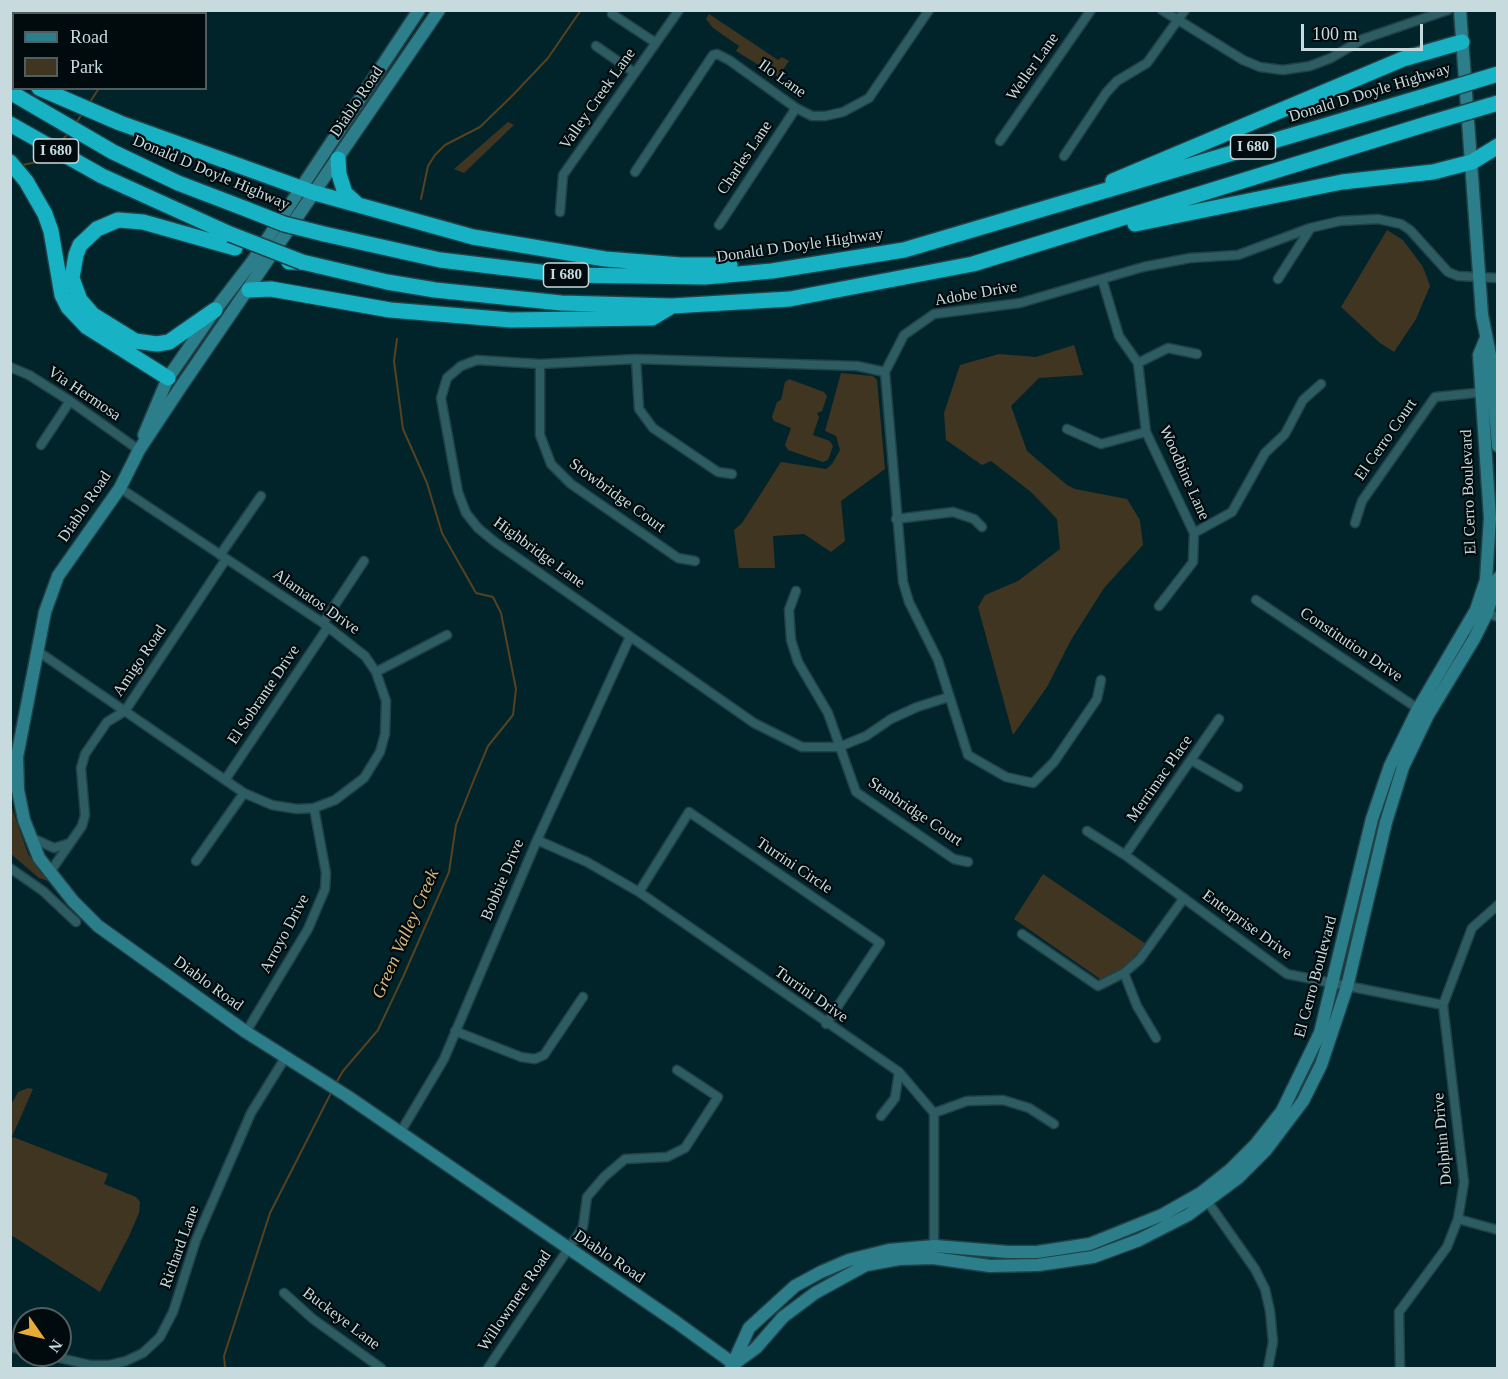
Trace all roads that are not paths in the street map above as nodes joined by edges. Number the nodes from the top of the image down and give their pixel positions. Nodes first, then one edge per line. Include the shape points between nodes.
1 (419, 10) edge
2 (439, 10) edge
3 (679, 10) edge
4 (929, 10) edge
5 (1091, 10) edge
6 (1162, 10) edge
7 (1185, 10) edge
8 (1448, 10) edge
9 (1460, 10) edge
10 (612, 14) dead end
11 (1178, 21) junction
12 (1462, 42) junction
13 (656, 43) junction
14 (596, 46) dead end
15 (634, 74) junction
16 (1497, 74) edge
17 (10, 92) edge
18 (45, 92) edge
19 (1497, 103) edge
20 (796, 108) junction
21 (10, 124) edge
22 (1000, 141) dead end
23 (1497, 146) edge
24 (1064, 156) dead end
25 (338, 159) junction
26 (10, 162) edge
27 (1472, 162) junction
28 (635, 172) dead end
29 (300, 187) junction
30 (315, 193) junction
31 (1084, 198) junction
32 (357, 204) junction
33 (560, 212) dead end
34 (719, 225) dead end
35 (1099, 227) junction
36 (1310, 228) junction
37 (233, 241) junction
38 (811, 264) junction
39 (1479, 278) junction
40 (1497, 278) edge
41 (1102, 279) junction
42 (1278, 279) dead end
43 (249, 290) junction
44 (672, 306) junction
45 (215, 310) junction
46 (1491, 338) edge
47 (1197, 354) dead end
48 (636, 359) junction
49 (1138, 363) junction
50 (540, 364) junction
51 (10, 367) edge
52 (885, 372) junction
53 (175, 382) junction
54 (1321, 384) dead end
55 (1494, 390) junction
56 (1480, 392) junction
57 (70, 401) junction
58 (1066, 429) dead end
59 (1146, 432) junction
60 (41, 445) dead end
61 (1497, 446) edge
62 (139, 450) junction
63 (732, 474) dead end
64 (120, 488) junction
65 (261, 496) dead end
66 (896, 519) junction
67 (1355, 523) dead end
68 (982, 527) dead end
69 (1194, 533) junction
70 (223, 557) junction
71 (364, 561) dead end
72 (695, 561) dead end
73 (1497, 578) edge
74 (796, 591) dead end
75 (1256, 600) dead end
76 (1159, 606) dead end
77 (1487, 613) edge
78 (326, 625) junction
79 (447, 635) dead end
80 (630, 637) junction
81 (36, 650) junction
82 (376, 672) junction
83 (1101, 680) dead end
84 (949, 697) junction
85 (125, 711) junction
86 (1423, 712) junction
87 (1219, 719) dead end
88 (839, 747) junction
89 (14, 758) edge
90 (1191, 760) junction
91 (225, 780) junction
92 (1238, 787) dead end
93 (244, 793) junction
94 (314, 808) junction
95 (1088, 831) dead end
96 (31, 838) junction
97 (537, 840) junction
98 (70, 843) junction
99 (1125, 855) junction
100 (196, 861) dead end
101 (968, 862) dead end
102 (10, 868) edge
103 (50, 872) junction
104 (639, 892) junction
105 (1184, 898) junction
106 (1497, 905) edge
107 (76, 922) dead end
108 (1022, 934) dead end
109 (1124, 973) junction
110 (1333, 985) junction
111 (1347, 987) junction
112 (583, 997) dead end
113 (1443, 1005) junction
114 (826, 1024) junction
115 (455, 1031) junction
116 (246, 1032) junction
117 (1156, 1038) dead end
118 (285, 1058) junction
119 (677, 1070) dead end
120 (899, 1072) junction
121 (934, 1113) junction
122 (881, 1116) dead end
123 (1054, 1124) dead end
124 (400, 1132) junction
125 (1204, 1198) junction
126 (1458, 1219) junction
127 (1497, 1230) edge
128 (568, 1250) junction
129 (934, 1252) junction
130 (284, 1293) dead end
131 (72, 1361) edge
132 (735, 1367) edge
133 (381, 1368) edge
134 (488, 1368) edge
135 (1268, 1368) edge
136 (1400, 1368) edge

1 - 29 street, Diablo Road
2 - 25 street, Diablo Road
3 - 13 street, Valley Creek Lane
4 - 20 street, Ilo Lane via 869,98 825,117
5 - 22 street, Weller Lane
6 - 11 street
7 - 11 street
8 - 11 street via 1363,39 1310,66 1283,70 1243,60
9 - 12 street, El Cerro Boulevard
10 - 13 street
11 - 24 street via 1147,63 1117,81 1106,93
12 - 27 street, El Cerro Boulevard
12 - 31 highway via 1403,59 1123,176
13 - 15 street, Valley Creek Lane
14 - 15 street
15 - 33 street, Valley Creek Lane via 563,175
16 - 31 highway, Donald D Doyle Highway / I 680, bridge
17 - 38 highway, Donald D Doyle Highway / I 680, bridge via 113,152 178,183 284,224 440,260 565,275 705,277
18 - 29 highway
19 - 35 highway, I 680, bridge
20 - 28 street, Ilo Lane via 717,54
20 - 34 street, Charles Lane
21 - 37 highway, I 680 via 102,176
23 - 27 highway
25 - 30 street, Diablo Road
25 - 32 highway via 345,193
26 - 53 highway via 38,200 51,231 58,280 68,307 87,327
27 - 35 highway via 1433,172 1305,189 1143,223
27 - 39 street, El Cerro Boulevard
29 - 30 highway
29 - 45 street, Diablo Road via 252,262
30 - 32 highway
30 - 43 street, Diablo Road
31 - 38 highway, Donald D Doyle Highway / I 680 via 904,250
32 - 38 highway via 473,237 564,254 681,265 777,261
35 - 44 highway, I 680 via 910,278 790,299
36 - 39 street, Adobe Drive via 1341,220 1389,220 1410,230 1448,272
36 - 41 street, Adobe Drive via 1238,255 1190,258
36 - 42 street
37 - 44 highway, I 680, bridge via 295,262 435,290 561,303
37 - 45 highway via 118,220 87,236 76,255 72,278 80,300 93,315 135,341 169,342
39 - 40 street, Adobe Drive
39 - 46 street, El Cerro Boulevard
41 - 49 street, Woodbine Lane via 1119,336
41 - 52 street, Adobe Drive via 1020,303 934,314 904,335
43 - 44 highway via 271,289 390,310 511,320 652,318
43 - 53 street, Diablo Road
45 - 53 street, Diablo Road
46 - 55 street, El Cerro Boulevard
46 - 56 street, El Cerro Boulevard via 1479,355
47 - 49 street via 1168,348
48 - 50 street, Highbridge Lane
48 - 52 street, Highbridge Lane via 857,366
48 - 63 street via 639,409 653,428 718,472
49 - 59 street, Woodbine Lane
50 - 72 street, Stowbridge Court via 540,435 551,465 571,484 678,558
50 - 80 street, Highbridge Lane via 477,360 461,366 447,378 441,393 442,410 458,492 466,513 495,542
51 - 57 street, Via Hermosa
52 - 66 street
53 - 62 street, Diablo Road via 149,417
54 - 69 street via 1303,400 1285,434 1265,453 1232,512
55 - 56 street, El Cerro Court
55 - 61 street, El Cerro Boulevard
56 - 67 street, El Cerro Court via 1435,398 1362,501
56 - 77 street, El Cerro Boulevard via 1491,538
57 - 60 street
57 - 62 street, Via Hermosa
58 - 59 street via 1101,444
59 - 69 street, Woodbine Lane
62 - 64 street, Diablo Road
64 - 70 street, Alamatos Drive
64 - 81 street, Diablo Road via 58,576
65 - 70 street, Amigo Road
66 - 68 street via 953,512 974,519
66 - 84 street via 903,582 938,660
69 - 76 street, Woodbine Lane via 1192,562
70 - 78 street, Alamatos Drive
70 - 85 street, Amigo Road
71 - 78 street, El Sobrante Drive
73 - 77 street, El Cerro Boulevard
74 - 88 street, Stanbridge Court via 789,610 791,640 798,662 828,713
75 - 86 street, Constitution Drive
77 - 86 street, El Cerro Boulevard
78 - 82 street, Alamatos Drive via 365,656
78 - 91 street, El Sobrante Drive
79 - 82 street
80 - 88 street, Highbridge Lane via 754,723 802,747
80 - 97 street, Bobbie Drive
81 - 85 street, Alamatos Drive
81 - 89 street, Diablo Road
82 - 94 street, Alamatos Drive via 386,701 380,752 364,778 349,791
83 - 84 street via 1097,699 1054,762 1033,783 1006,777 968,755
84 - 88 street, Highbridge Lane via 917,707
85 - 91 street, Alamatos Drive
85 - 98 street, Amigo Road via 107,722 85,754 81,768 85,815
86 - 110 street, El Cerro Boulevard via 1390,766 1372,819
86 - 111 street, El Cerro Boulevard via 1386,822
87 - 90 street, Merrimac Place
88 - 101 street, Stanbridge Court via 856,792 954,859
89 - 96 street, Diablo Road via 24,820
90 - 92 street
90 - 99 street, Merrimac Place
91 - 93 street, Alamatos Drive
93 - 94 street, Alamatos Drive via 272,805
93 - 100 street
94 - 116 street, Arroyo Drive via 326,873 325,889 308,929
95 - 99 street, Enterprise Drive
96 - 98 street via 54,848
96 - 103 street, Diablo Road
97 - 104 street, Turrini Drive via 587,862
97 - 115 street, Bobbie Drive
98 - 103 street, Amigo Road
99 - 105 street, Enterprise Drive
102 - 107 street via 43,891
103 - 116 street, Diablo Road via 98,926
104 - 114 street, Turrini Drive
104 - 114 street, Turrini Circle via 689,812 880,943
105 - 109 street via 1154,943
105 - 110 street, Enterprise Drive via 1287,974
106 - 113 street, Dolphin Drive via 1472,928
108 - 109 street via 1098,986
109 - 117 street
110 - 111 street, Enterprise Drive
110 - 125 street, El Cerro Boulevard via 1311,1055 1281,1111 1256,1144
111 - 113 street, Enterprise Drive
111 - 125 street, El Cerro Boulevard via 1329,1046 1303,1101 1266,1150 1238,1178
112 - 115 street via 544,1055 535,1059
113 - 126 street, Dolphin Drive via 1464,1182
114 - 120 street, Turrini Drive
115 - 124 street, Bobbie Drive via 430,1086
116 - 118 street, Diablo Road
118 - 124 street, Diablo Road
118 - 131 street, Richard Lane via 251,1113 196,1240 173,1312 160,1337 143,1353 126,1361 90,1365
119 - 128 street, Willowmere Road via 718,1097 684,1148 667,1157 625,1160 604,1177 587,1197 582,1227
120 - 121 street, Turrini Drive
120 - 122 street via 895,1098
121 - 123 street via 967,1101 1003,1100 1029,1108
121 - 129 street
124 - 128 street, Diablo Road
125 - 129 street, El Cerro Boulevard via 1090,1244 1037,1251
125 - 135 street via 1265,1289 1273,1342
126 - 127 street
126 - 136 street, Dolphin Drive via 1447,1247 1399,1312
128 - 132 street, Diablo Road via 676,1322
128 - 134 street, Willowmere Road
129 - 132 street, El Cerro Boulevard via 866,1265 850,1272 783,1317
129 - 132 street, El Cerro Boulevard via 869,1254 835,1265 795,1286 749,1328
130 - 133 street, Buckeye Lane

